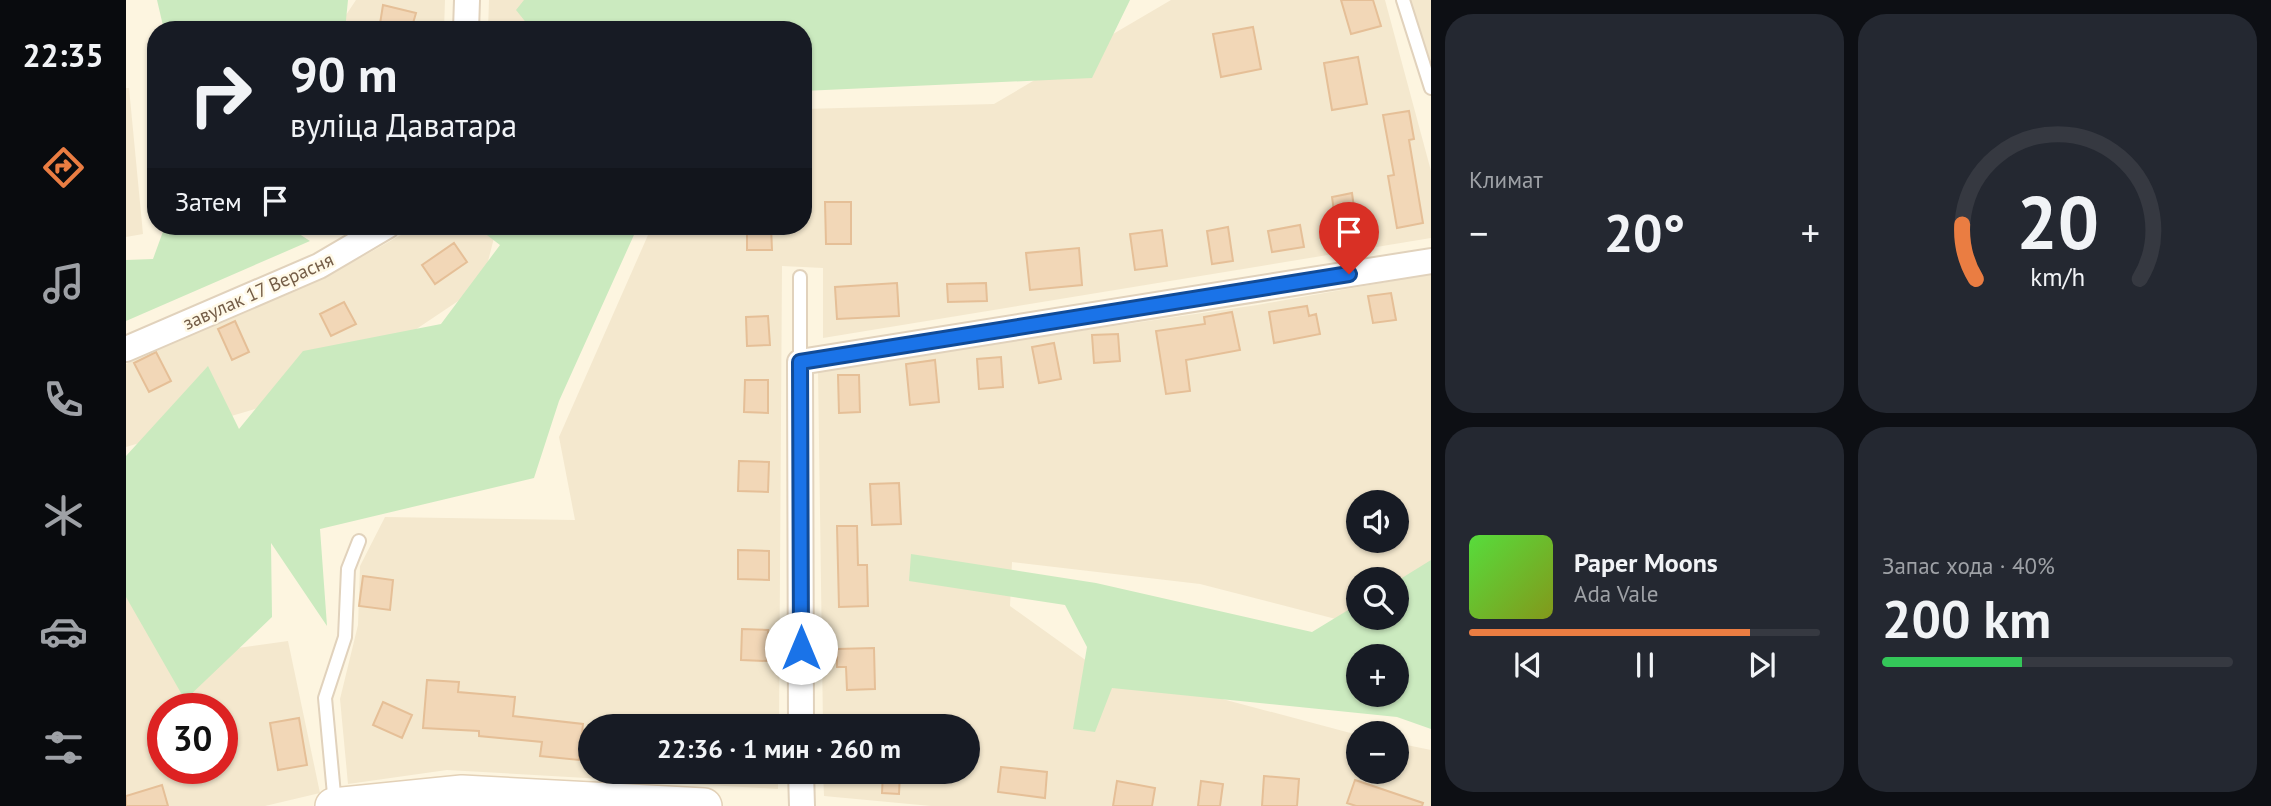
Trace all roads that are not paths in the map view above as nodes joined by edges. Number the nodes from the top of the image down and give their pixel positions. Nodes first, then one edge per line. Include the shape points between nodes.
1 (467, 0) edge
2 (1404, 0) edge
3 (466, 21) edge
4 (1431, 88) edge
5 (372, 235) edge
6 (1431, 261) edge
7 (800, 277) dead end
8 (126, 349) edge
9 (800, 362) junction
10 (359, 541) dead end
11 (801, 714) edge
12 (802, 784) edge
13 (334, 806) edge
14 (704, 806) edge
15 (802, 806) edge

1 - 3 street
2 - 4 lane
5 - 8 street, завулак 17 Верасня via 319,266
6 - 9 street
7 - 9 lane
9 - 11 street
10 - 13 lane via 348,569 345,637 325,698
12 - 15 street
13 - 14 street via 461,793

